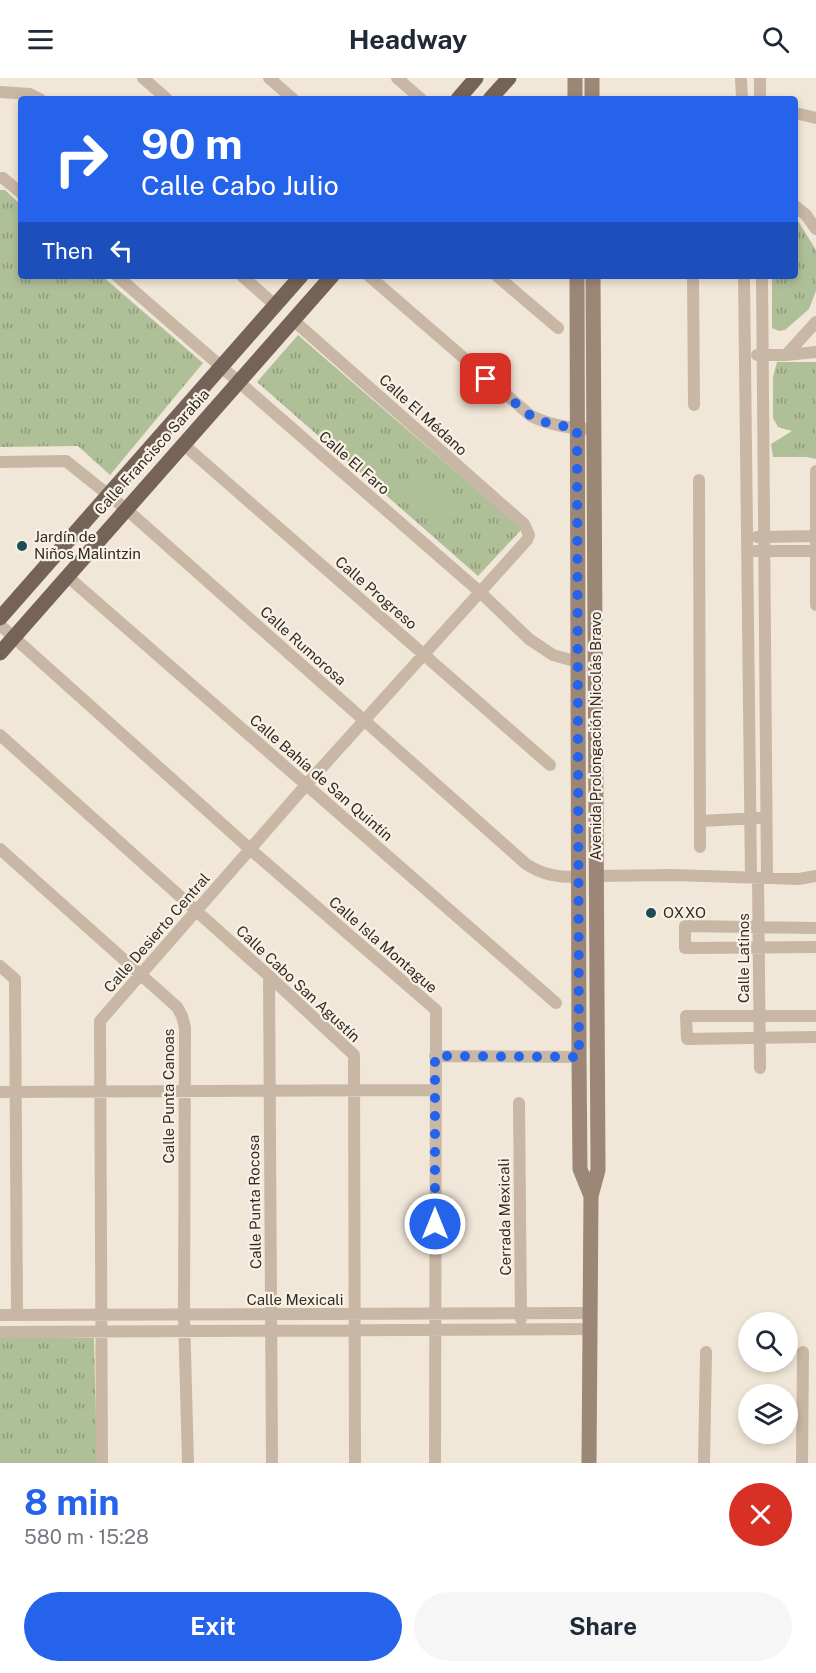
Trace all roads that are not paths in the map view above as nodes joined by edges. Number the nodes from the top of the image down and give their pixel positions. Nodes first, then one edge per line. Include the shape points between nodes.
1 (143, 78) edge
2 (269, 78) edge
3 (397, 78) edge
4 (476, 78) edge
5 (509, 78) edge
6 (575, 78) edge
7 (592, 78) edge
8 (741, 78) edge
9 (760, 78) edge
10 (0, 92) edge
11 (34, 96) edge
12 (164, 96) edge
13 (290, 96) edge
14 (418, 96) edge
15 (461, 96) edge
16 (493, 96) edge
17 (575, 96) edge
18 (592, 96) edge
19 (742, 96) edge
20 (760, 96) edge
21 (798, 113) edge
22 (816, 118) edge
23 (0, 178) edge
24 (18, 191) edge
25 (798, 208) edge
26 (816, 229) edge
27 (120, 279) edge
28 (245, 279) edge
29 (298, 279) edge
30 (329, 279) edge
31 (372, 279) edge
32 (501, 279) edge
33 (577, 279) edge
34 (593, 279) edge
35 (693, 279) edge
36 (744, 279) edge
37 (762, 279) edge
38 (275, 305) junction
39 (293, 320) junction
40 (816, 322) edge
41 (558, 328) dead end
42 (816, 352) edge
43 (745, 355) junction
44 (762, 355) junction
45 (786, 355) junction
46 (221, 366) junction
47 (238, 382) junction
48 (694, 405) dead end
49 (577, 429) junction
50 (595, 429) junction
51 (183, 444) junction
52 (0, 462) edge
53 (816, 471) edge
54 (699, 480) dead end
55 (108, 494) junction
56 (126, 509) junction
57 (816, 525) edge
58 (529, 535) joint
59 (815, 536) edge
60 (748, 537) junction
61 (764, 537) junction
62 (749, 551) junction
63 (764, 551) junction
64 (815, 551) edge
65 (816, 572) edge
66 (67, 576) junction
67 (480, 592) junction
68 (816, 605) edge
69 (0, 618) edge
70 (0, 625) edge
71 (14, 637) junction
72 (0, 653) edge
73 (423, 654) junction
74 (578, 662) junction
75 (365, 722) junction
76 (0, 735) edge
77 (550, 765) dead end
78 (306, 785) junction
79 (766, 814) junction
80 (750, 815) junction
81 (700, 817) junction
82 (700, 847) dead end
83 (0, 849) edge
84 (250, 849) junction
85 (596, 876) junction
86 (816, 876) edge
87 (577, 877) junction
88 (759, 878) junction
89 (195, 911) junction
90 (758, 927) junction
91 (816, 928) edge
92 (759, 947) junction
93 (816, 947) edge
94 (0, 966) edge
95 (141, 974) junction
96 (269, 976) junction
97 (556, 1003) dead end
98 (816, 1016) edge
99 (759, 1017) junction
100 (816, 1037) edge
101 (759, 1038) junction
102 (435, 1056) junction
103 (579, 1057) junction
104 (760, 1068) dead end
105 (353, 1090) junction
106 (435, 1090) junction
107 (184, 1091) junction
108 (269, 1091) junction
109 (0, 1092) edge
110 (16, 1092) junction
111 (100, 1092) junction
112 (519, 1103) dead end
113 (591, 1196) junction
114 (591, 1313) junction
115 (354, 1314) junction
116 (435, 1314) junction
117 (521, 1314) junction
118 (0, 1315) edge
119 (17, 1315) junction
120 (184, 1315) junction
121 (271, 1315) junction
122 (100, 1316) junction
123 (590, 1329) junction
124 (354, 1330) junction
125 (435, 1330) junction
126 (521, 1330) junction
127 (185, 1331) junction
128 (272, 1331) junction
129 (0, 1332) edge
130 (100, 1332) junction
131 (706, 1352) dead end
132 (803, 1352) dead end
133 (102, 1463) edge
134 (188, 1463) edge
135 (272, 1463) edge
136 (354, 1463) edge
137 (435, 1463) edge
138 (589, 1463) edge
139 (704, 1463) edge
140 (802, 1463) edge

1 - 12 street
2 - 13 street
3 - 14 street
4 - 15 main road
5 - 16 main road
6 - 17 main road
7 - 18 main road
8 - 19 street
9 - 20 street
10 - 11 street
21 - 22 street
23 - 24 street
25 - 26 street
27 - 46 street, Calle El Faro
28 - 38 street
29 - 38 main road, Calle Francisco Sarabia
30 - 39 main road, Calle Francisco Sarabia
31 - 49 street via 520,408 544,422
32 - 41 street
33 - 49 main road, Avenida Prolongación Nicolás Bravo
34 - 50 main road, Avenida Prolongación Nicolás Bravo
35 - 48 street
36 - 43 street
37 - 44 street
38 - 46 main road, Calle Francisco Sarabia
39 - 47 main road, Calle Francisco Sarabia
39 - 58 street, Calle El Médano via 524,524
40 - 45 street
42 - 45 street
43 - 44 street
43 - 60 street
44 - 45 street
44 - 61 street
46 - 47 street, Calle El Faro
46 - 55 main road, Calle Francisco Sarabia
47 - 51 main road, Calle Francisco Sarabia
47 - 67 street, Calle El Faro
49 - 50 street
49 - 74 main road, Avenida Prolongación Nicolás Bravo
50 - 85 main road, Avenida Prolongación Nicolás Bravo
51 - 56 main road, Calle Francisco Sarabia
51 - 73 street, Calle Progreso
52 - 55 street, Calle Rumorosa via 66,461
53 - 57 street
54 - 81 street
55 - 56 street, Calle Rumorosa
55 - 69 main road, Calle Francisco Sarabia
56 - 66 main road, Calle Francisco Sarabia
56 - 75 street, Calle Rumorosa
57 - 59 street
58 - 67 street, Calle Desierto Central
59 - 61 street
59 - 64 street
60 - 61 street
60 - 62 street
61 - 63 street
62 - 63 street
62 - 80 street
63 - 64 street
63 - 79 street
64 - 65 street
65 - 68 street
66 - 71 main road, Calle Francisco Sarabia
66 - 78 street, Calle Bahía de San Quintín
67 - 73 street, Calle Desierto Central
67 - 74 street, Calle El Faro via 544,650
70 - 71 street, Calle Isla Montague
71 - 72 main road, Calle Francisco Sarabia
71 - 84 street, Calle Isla Montague
73 - 75 street, Calle Desierto Central
73 - 77 street, Calle Progreso
74 - 87 main road, Avenida Prolongación Nicolás Bravo
75 - 78 street, Calle Desierto Central
75 - 87 street, Calle Rumorosa via 526,864 547,875
76 - 89 street, Calle Cabo San Agustín
78 - 84 street, Calle Desierto Central
78 - 97 street, Calle Bahía de San Quintín
79 - 80 street
79 - 88 street
80 - 81 street
80 - 88 street
81 - 82 street
83 - 95 street, Calle Punta Canoas
84 - 89 street, Calle Desierto Central
84 - 102 street, Calle Isla Montague via 435,1010
85 - 87 main road
85 - 88 street
85 - 113 main road, Avenida Prolongación Nicolás Bravo via 598,1170
86 - 88 street
87 - 103 main road, Avenida Prolongación Nicolás Bravo
88 - 90 street, Calle Latinos
89 - 95 street, Calle Desierto Central
89 - 96 street, Calle Cabo San Agustín
90 - 91 street
90 - 92 street, Calle Latinos
90 - 92 street via 685,927 685,948
92 - 93 street
92 - 99 street, Calle Latinos
94 - 110 street via 15,979
95 - 107 street, Calle Punta Canoas via 182,1016
95 - 111 street, Calle Desierto Central via 100,1021
96 - 105 street, Calle Cabo San Agustín via 354,1055
96 - 108 street, Calle Punta Rocosa
98 - 99 street
99 - 101 street, Calle Latinos
99 - 101 street via 686,1016 687,1039
100 - 101 street
101 - 104 street, Calle Latinos
102 - 103 street
102 - 106 street, Calle Isla Montague
103 - 113 main road, Avenida Prolongación Nicolás Bravo via 580,1169
105 - 106 street
105 - 108 street
105 - 115 street, Calle Cabo San Agustín
106 - 116 street, Calle Isla Montague
107 - 108 street
107 - 111 street
107 - 120 street, Calle Punta Canoas
108 - 121 street, Calle Punta Rocosa
109 - 110 street
110 - 111 street
110 - 119 street
111 - 122 street, Calle Desierto Central
112 - 117 street, Cerrada Mexicali
113 - 114 main road, Avenida Prolongación Nicolás Bravo
114 - 117 street, Calle Mexicali
114 - 123 main road, Avenida Prolongación Nicolás Bravo
115 - 116 street, Calle Mexicali
115 - 121 street, Calle Mexicali
115 - 124 street, Calle Cabo San Agustín
116 - 117 street, Calle Mexicali
116 - 125 street, Calle Isla Montague
117 - 126 street, Cerrada Mexicali
118 - 119 street, Calle Mexicali
119 - 122 street, Calle Mexicali
120 - 121 street, Calle Mexicali
120 - 122 street, Calle Mexicali
120 - 127 street, Calle Punta Canoas
121 - 128 street, Calle Punta Rocosa
122 - 130 street, Calle Desierto Central
123 - 126 street, Calle Mexicali
123 - 138 main road, Avenida Prolongación Nicolás Bravo
124 - 125 street, Calle Mexicali
124 - 128 street, Calle Mexicali
124 - 136 street, Calle Cabo San Agustín
125 - 126 street, Calle Mexicali
125 - 137 street, Calle Isla Montague
127 - 128 street, Calle Mexicali
127 - 130 street, Calle Mexicali
127 - 134 street, Calle Punta Canoas
128 - 135 street, Calle Punta Rocosa
129 - 130 street, Calle Mexicali
130 - 133 street, Calle Desierto Central
131 - 139 street
132 - 140 street

